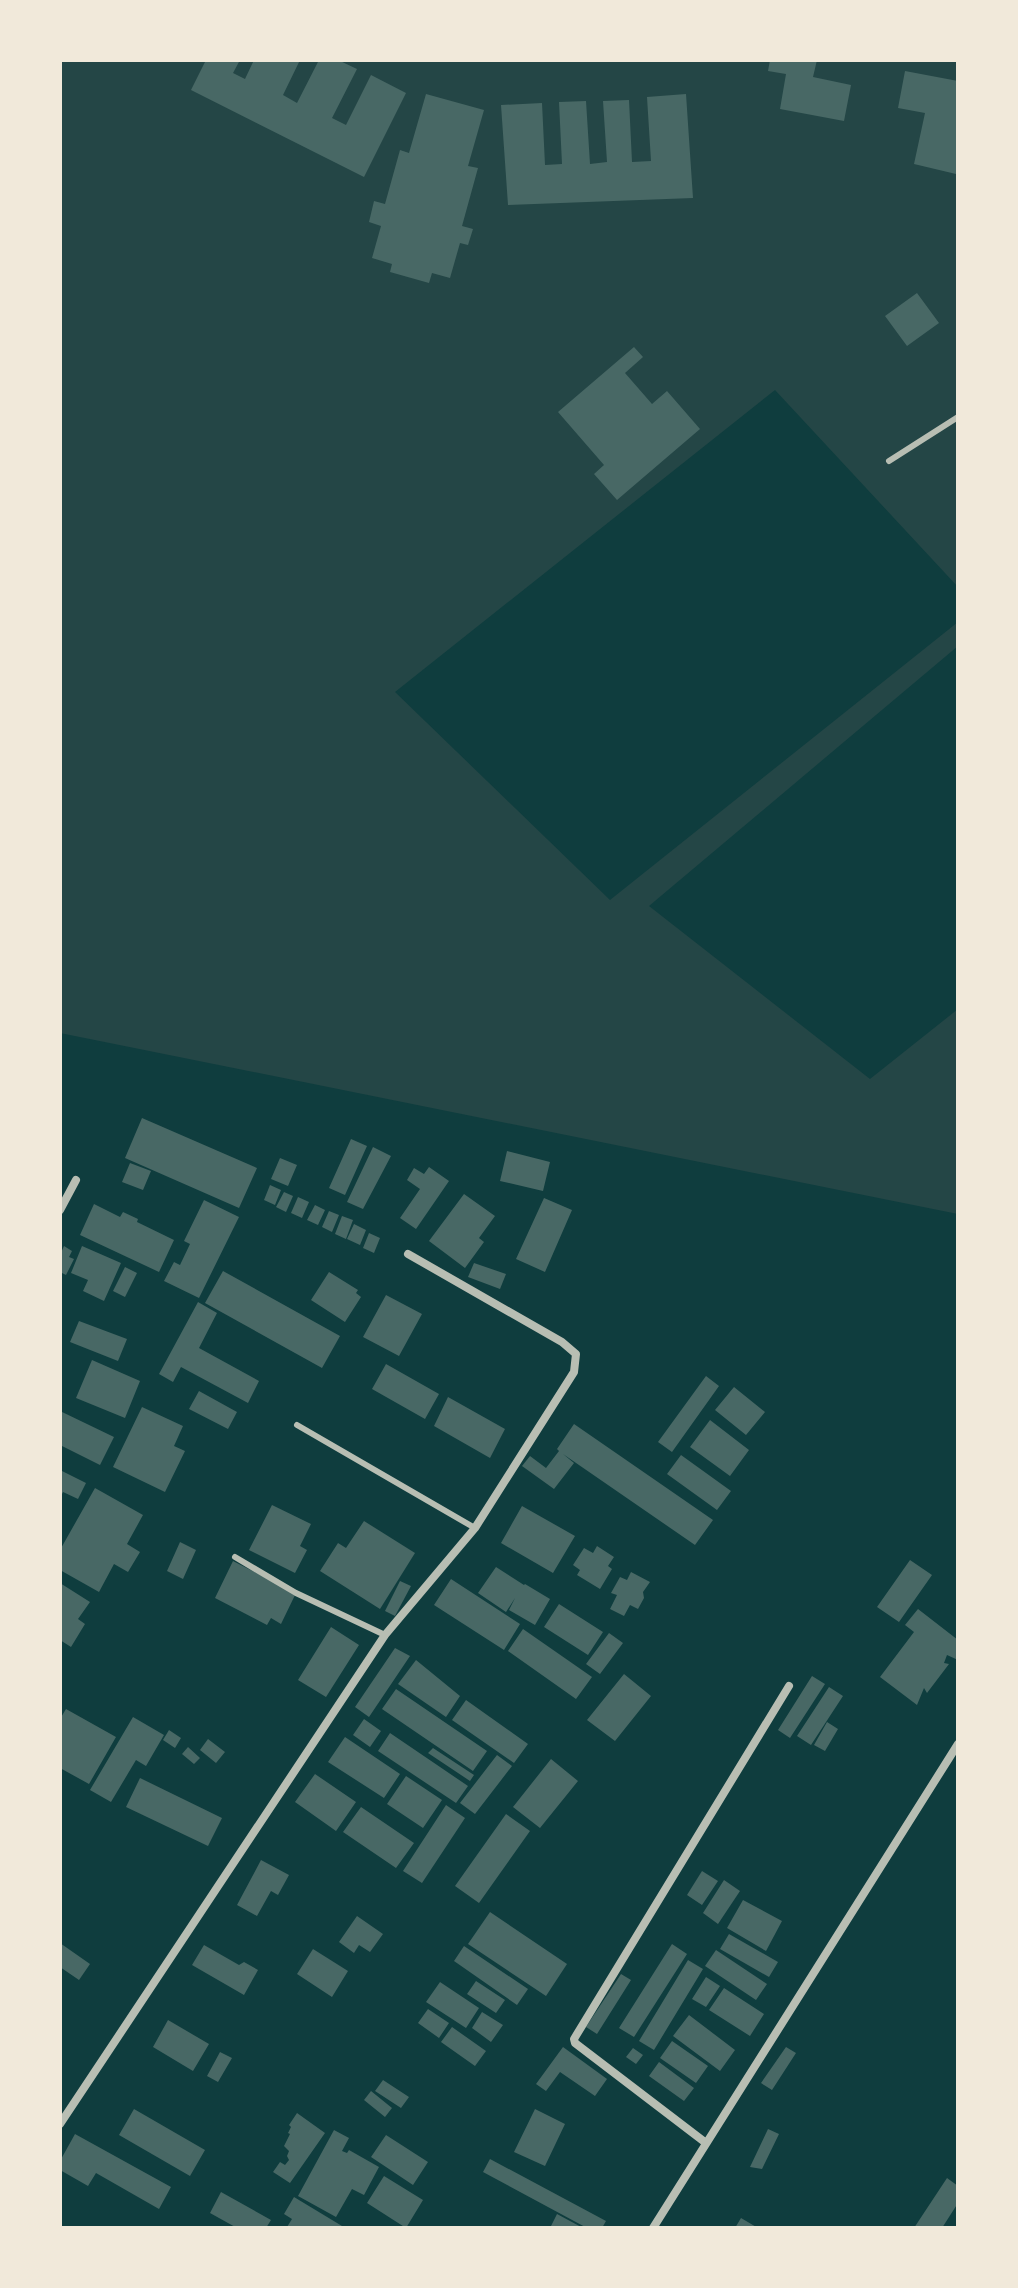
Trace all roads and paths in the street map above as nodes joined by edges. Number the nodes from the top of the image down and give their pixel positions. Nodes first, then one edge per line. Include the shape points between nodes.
1 (958, 417) edge
2 (889, 461) dead end
3 (76, 1180) dead end
4 (60, 1210) edge
5 (408, 1254) dead end
6 (297, 1425) dead end
7 (475, 1528) junction
8 (235, 1557) dead end
9 (385, 1635) junction
10 (789, 1686) dead end
11 (958, 1744) edge
12 (60, 2124) edge
13 (706, 2143) junction
14 (653, 2228) edge

1 - 2 lane
3 - 4 street
5 - 7 street via 576,1354 574,1372
6 - 7 lane
7 - 9 street
8 - 9 lane
9 - 12 street
10 - 13 street via 574,2039
11 - 13 street
13 - 14 street

